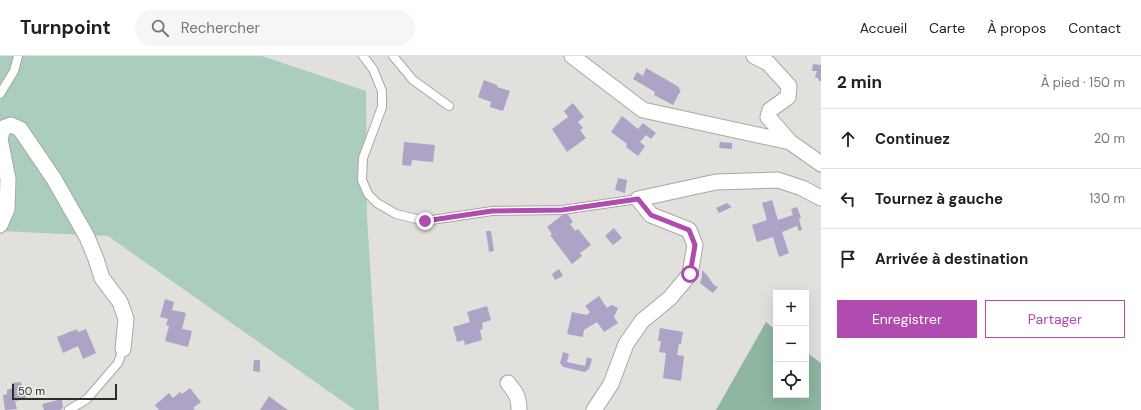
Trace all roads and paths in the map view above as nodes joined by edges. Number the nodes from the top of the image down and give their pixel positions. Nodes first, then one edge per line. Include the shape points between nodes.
1 (18, 56) edge
2 (363, 56) edge
3 (393, 56) edge
4 (572, 56) edge
5 (754, 56) edge
6 (0, 94) edge
7 (449, 106) dead end
8 (2, 126) edge
9 (790, 142) junction
10 (821, 164) edge
11 (821, 198) edge
12 (638, 199) junction
13 (0, 225) edge
14 (123, 349) joint
15 (508, 383) dead end
16 (69, 410) edge
17 (519, 410) edge
18 (594, 410) edge

1 - 6 lane via 14,71
2 - 12 lane via 373,69 382,91 382,107 363,158 362,180 368,194 377,203 396,214 425,221 492,211 562,210
3 - 7 lane via 413,80
4 - 9 street via 643,110
5 - 9 street via 768,63 789,86 788,97 770,110 768,117
8 - 13 street via 0,139 8,179 7,209
8 - 14 street via 10,125 20,129 54,179 87,237 102,278 120,302 126,319
9 - 10 street
11 - 12 street via 778,180 716,182
12 - 18 street via 651,215 689,230 695,245 690,274 670,298 642,320 626,344 611,384
14 - 16 lane via 118,363 87,399
15 - 17 street via 516,392

